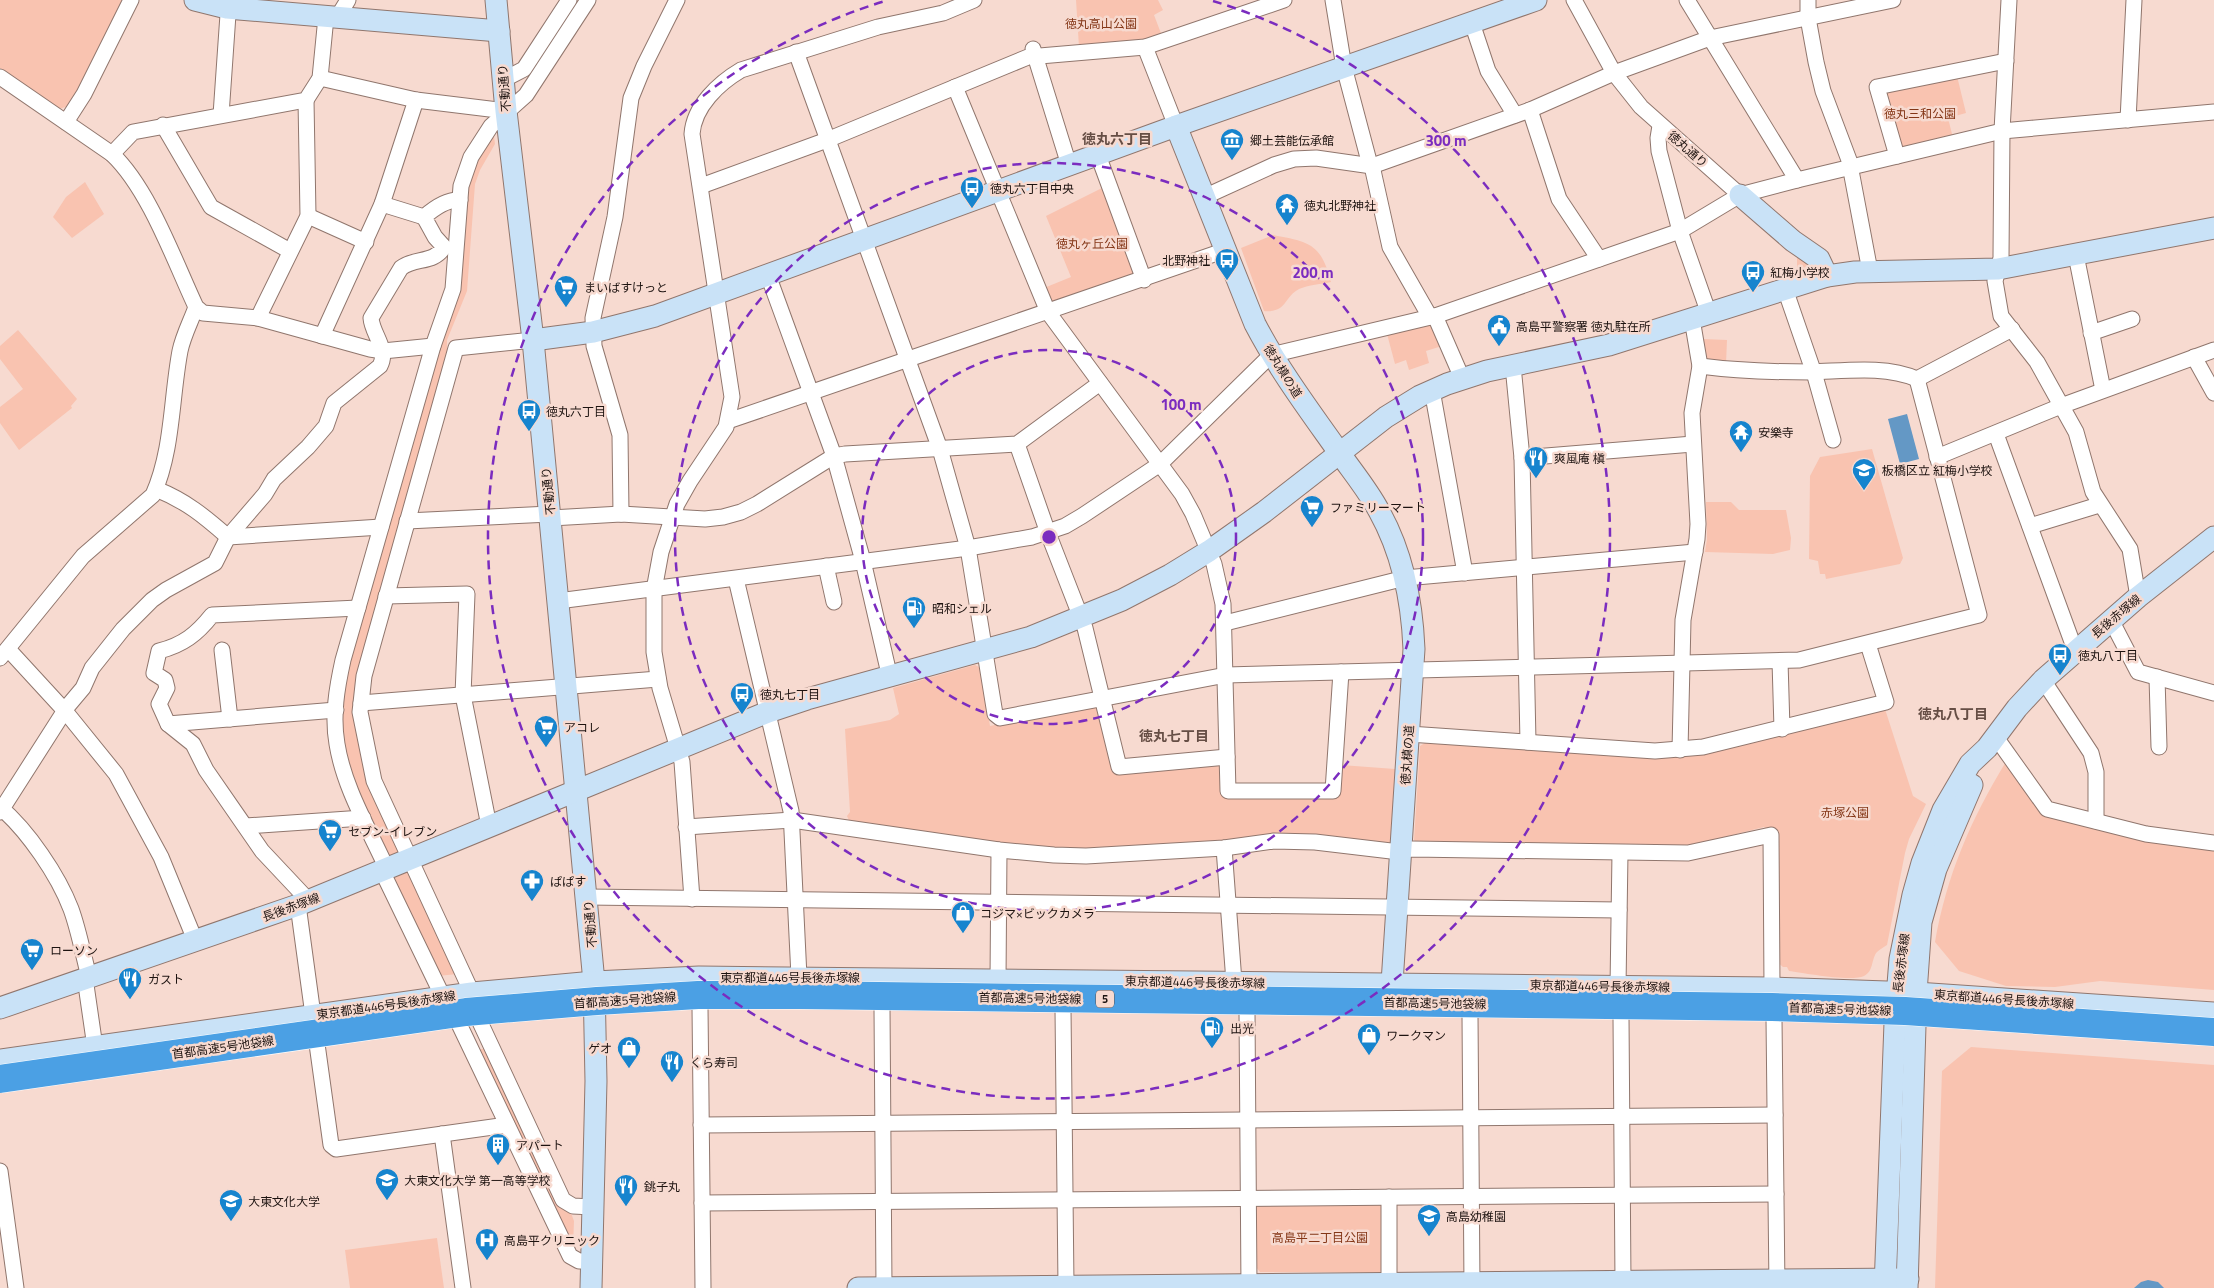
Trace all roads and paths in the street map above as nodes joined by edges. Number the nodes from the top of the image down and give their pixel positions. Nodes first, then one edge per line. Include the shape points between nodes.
1 (131, 0) edge
2 (195, 0) edge
3 (496, 0) edge
4 (569, 0) edge
5 (588, 0) edge
6 (677, 0) edge
7 (974, 0) edge
8 (1284, 0) edge
9 (1333, 0) edge
10 (1536, 0) edge
11 (1574, 0) edge
12 (1687, 0) edge
13 (1808, 0) edge
14 (1893, 0) edge
15 (2009, 0) edge
16 (2134, 0) edge
17 (228, 4) edge
18 (337, 11) edge
19 (1808, 18) junction
20 (1472, 23) junction
21 (499, 31) junction
22 (1710, 38) junction
23 (1145, 47) junction
24 (796, 52) junction
25 (1034, 52) junction
26 (2006, 61) junction
27 (1344, 67) junction
28 (1614, 73) junction
29 (0, 77) edge
30 (320, 78) junction
31 (503, 80) junction
32 (955, 87) junction
33 (306, 100) junction
34 (416, 100) junction
35 (1530, 110) junction
36 (506, 111) junction
37 (2214, 112) edge
38 (220, 115) junction
39 (1515, 115) junction
40 (2128, 120) junction
41 (66, 122) junction
42 (163, 126) junction
43 (1176, 126) junction
44 (1660, 126) junction
45 (2002, 131) junction
46 (827, 140) junction
47 (112, 154) junction
48 (1098, 155) junction
49 (1897, 156) junction
50 (1069, 165) junction
51 (1371, 165) junction
52 (1851, 167) junction
53 (1797, 180) junction
54 (701, 186) junction
55 (998, 191) junction
56 (1740, 196) junction
57 (1204, 197) junction
58 (460, 200) junction
59 (382, 204) junction
60 (308, 216) junction
61 (424, 217) junction
62 (2214, 228) edge
63 (1680, 230) junction
64 (864, 240) junction
65 (366, 242) junction
66 (450, 247) junction
67 (1226, 250) junction
68 (290, 251) junction
69 (2076, 255) junction
70 (1599, 259) junction
71 (1998, 269) junction
72 (1870, 271) junction
73 (768, 275) junction
74 (1827, 276) junction
75 (1144, 280) junction
76 (1785, 289) junction
77 (716, 294) junction
78 (196, 307) junction
79 (1048, 312) junction
80 (1433, 316) junction
81 (1700, 316) junction
82 (258, 318) junction
83 (2132, 319) dead end
84 (2012, 329) junction
85 (593, 332) junction
86 (2091, 333) junction
87 (322, 336) junction
88 (533, 340) junction
89 (433, 346) junction
90 (2214, 350) edge
91 (383, 351) junction
92 (1271, 355) junction
93 (2194, 356) junction
94 (908, 360) junction
95 (1513, 366) junction
96 (1700, 366) junction
97 (1813, 372) junction
98 (1462, 378) junction
99 (1917, 379) junction
100 (1100, 383) junction
101 (1432, 390) junction
102 (2103, 390) junction
103 (2214, 393) edge
104 (811, 394) junction
105 (2061, 406) junction
106 (728, 421) junction
107 (1996, 434) junction
108 (1833, 440) dead end
109 (1018, 444) junction
110 (1694, 444) junction
111 (940, 449) junction
112 (1340, 453) junction
113 (834, 456) junction
114 (1937, 457) junction
115 (1522, 458) junction
116 (1160, 464) junction
117 (156, 489) junction
118 (2099, 505) junction
119 (621, 514) junction
120 (550, 516) junction
121 (673, 516) junction
122 (407, 521) junction
123 (2030, 526) junction
124 (381, 527) junction
125 (1048, 533) junction
126 (2214, 536) edge
127 (228, 538) junction
128 (968, 548) junction
129 (1209, 551) junction
130 (1695, 552) junction
131 (863, 561) junction
132 (826, 566) junction
133 (1525, 568) junction
134 (1465, 573) junction
135 (1406, 578) junction
136 (736, 579) junction
137 (654, 590) junction
138 (386, 596) junction
139 (2138, 597) junction
140 (558, 601) junction
141 (834, 602) dead end
142 (358, 608) junction
143 (1081, 618) junction
144 (2111, 620) junction
145 (1225, 623) junction
146 (1868, 644) junction
147 (222, 650) dead end
148 (2075, 650) junction
149 (984, 651) junction
150 (4, 654) edge
151 (1780, 661) junction
152 (1682, 663) junction
153 (1526, 668) junction
154 (1413, 670) junction
155 (1341, 672) junction
156 (1226, 675) junction
157 (2157, 677) junction
158 (890, 678) junction
159 (658, 679) junction
160 (2043, 680) junction
161 (566, 686) junction
162 (2214, 693) edge
163 (463, 695) junction
164 (1102, 699) junction
165 (361, 704) junction
166 (336, 710) junction
167 (65, 711) junction
168 (768, 712) junction
169 (230, 719) junction
170 (168, 724) junction
171 (1782, 729) junction
172 (1409, 734) junction
173 (1528, 742) junction
174 (1991, 742) junction
175 (2159, 747) dead end
176 (678, 748) junction
177 (1680, 750) junction
178 (1227, 757) junction
179 (576, 790) junction
180 (1, 810) edge
181 (363, 818) junction
182 (792, 820) junction
183 (2096, 821) junction
184 (246, 826) junction
185 (490, 826) junction
186 (686, 827) junction
187 (2214, 843) edge
188 (1224, 848) junction
189 (999, 850) junction
190 (1401, 850) junction
191 (1620, 853) junction
192 (409, 859) junction
193 (384, 870) junction
194 (587, 897) junction
195 (692, 899) junction
196 (796, 900) junction
197 (998, 902) junction
198 (303, 903) junction
199 (1228, 904) junction
200 (1397, 906) junction
201 (1619, 910) junction
202 (195, 940) junction
203 (87, 977) junction
204 (799, 977) junction
205 (998, 980) junction
206 (594, 982) junction
207 (1234, 982) junction
208 (1392, 984) junction
209 (1618, 987) junction
210 (1772, 988) junction
211 (472, 993) junction
212 (1906, 993) junction
213 (442, 997) junction
214 (700, 1007) junction
215 (882, 1007) junction
216 (0, 1008) edge
217 (1063, 1009) junction
218 (595, 1012) junction
219 (1247, 1012) junction
220 (2214, 1013) edge
221 (313, 1015) junction
222 (1470, 1015) junction
223 (1621, 1017) junction
224 (1774, 1019) junction
225 (2214, 1022) edge
226 (470, 1023) junction
227 (1906, 1023) junction
228 (2214, 1032) edge
229 (317, 1044) junction
230 (2214, 1044) edge
231 (95, 1047) junction
232 (0, 1060) edge
233 (0, 1070) edge
234 (0, 1079) edge
235 (0, 1090) edge
236 (1776, 1115) junction
237 (1622, 1116) junction
238 (1470, 1118) junction
239 (1247, 1120) junction
240 (1064, 1121) junction
241 (882, 1123) junction
242 (507, 1125) junction
243 (701, 1125) junction
244 (442, 1134) junction
245 (0, 1171) edge
246 (1776, 1194) junction
247 (1622, 1195) junction
248 (1471, 1196) junction
249 (1389, 1197) junction
250 (1248, 1198) junction
251 (1065, 1200) junction
252 (883, 1202) junction
253 (702, 1203) junction
254 (592, 1207) junction
255 (591, 1261) junction
256 (1623, 1281) junction
257 (1389, 1283) junction
258 (1885, 1283) edge
259 (1777, 1284) edge
260 (1907, 1284) edge
261 (1472, 1285) edge
262 (1066, 1286) junction
263 (1249, 1286) edge
264 (16, 1288) edge
265 (463, 1288) edge
266 (591, 1288) edge
267 (702, 1288) edge
268 (858, 1288) edge
269 (884, 1288) edge

1 - 41 street via 84,94
2 - 17 street
3 - 21 street, 不動通り
4 - 31 street via 524,69
5 - 36 street via 526,95
6 - 85 street via 632,98 616,217 596,300
7 - 24 street via 943,13 878,27
8 - 23 street
9 - 27 street
10 - 20 street
11 - 28 street, 徳丸通り
12 - 22 street
13 - 19 street
14 - 19 street
15 - 26 street
16 - 40 street
17 - 18 street
17 - 38 street
18 - 21 street
18 - 30 street
19 - 22 street
19 - 52 street via 1823,92
20 - 27 street
20 - 39 street via 1488,71
21 - 31 street, 不動通り
22 - 28 street
22 - 53 street
23 - 25 street
23 - 43 street
24 - 46 street
24 - 54 street via 742,70 727,79 696,116 692,134
25 - 32 street
25 - 50 street
26 - 45 street
26 - 49 street via 1877,87
27 - 43 street
27 - 51 street
28 - 35 street
28 - 44 street, 徳丸通り via 1640,107
29 - 41 street
30 - 33 street
30 - 34 street
31 - 36 street, 不動通り
32 - 46 street
32 - 55 street
33 - 38 street
33 - 60 street
34 - 36 street
34 - 59 street
35 - 39 street
35 - 70 street via 1559,199
36 - 58 street via 491,126 471,157
36 - 88 street, 不動通り
37 - 40 street
38 - 42 street
39 - 51 street
40 - 45 street
41 - 47 street
42 - 47 street via 133,132
42 - 68 street via 211,207
43 - 48 street
43 - 57 street, 徳丸槙の道
44 - 56 street, 徳丸通り
44 - 63 street via 1659,151
45 - 49 street
45 - 71 street via 2002,258
46 - 54 street
46 - 64 street
47 - 78 street via 127,168
48 - 50 street
48 - 75 street
49 - 52 street
50 - 55 street
51 - 57 street via 1316,158 1294,159
51 - 80 street via 1390,248
52 - 53 street
52 - 72 street
53 - 56 street
54 - 77 street
55 - 64 street
55 - 79 street
56 - 63 street
56 - 74 street, 徳丸通り via 1819,259
57 - 67 street, 徳丸槙の道
58 - 61 street via 433,209
58 - 66 street
59 - 61 street
59 - 65 street
60 - 65 street
60 - 68 street
61 - 66 street via 435,237
62 - 69 street, 長後赤塚線
63 - 70 street
63 - 81 street
64 - 73 street
64 - 94 street
65 - 87 street
66 - 89 street via 453,289
66 - 91 street via 428,260 408,262 400,268 371,318 371,327
67 - 75 street
67 - 92 street, 徳丸槙の道
68 - 82 street
69 - 71 street, 長後赤塚線
69 - 86 street
70 - 80 street
71 - 72 street, 長後赤塚線
71 - 84 street via 1995,281 2002,316
72 - 74 street, 長後赤塚線
73 - 77 street
73 - 104 street
74 - 76 street, 長後赤塚線
75 - 79 street
76 - 81 street, 長後赤塚線
76 - 97 street
77 - 85 street via 655,316
77 - 106 street via 731,388
78 - 82 street via 203,314
78 - 117 street via 180,350 171,428
79 - 94 street
79 - 100 street
80 - 92 street
80 - 98 street
81 - 95 street, 長後赤塚線 via 1609,345
81 - 96 street
82 - 87 street
83 - 86 street
84 - 99 street
84 - 105 street via 2037,362
85 - 88 street
85 - 119 street via 596,354 620,435
86 - 102 street
87 - 91 street
88 - 120 street, 不動通り
88 - 122 street via 454,344
89 - 91 street
89 - 124 street
90 - 93 street
91 - 127 street via 380,366 334,402 326,426 274,479
92 - 112 street, 徳丸槙の道
92 - 116 street
93 - 102 street
93 - 103 street
94 - 104 street
94 - 111 street
95 - 98 street, 長後赤塚線
95 - 115 street
96 - 97 street via 1745,372
96 - 110 street via 1692,413
97 - 99 street via 1880,371 1906,374
97 - 108 street
98 - 101 street, 長後赤塚線
99 - 114 street
100 - 109 street
100 - 116 street
101 - 112 street, 長後赤塚線 via 1386,417
101 - 134 street
102 - 105 street
104 - 106 street
104 - 113 street
105 - 107 street
105 - 118 street via 2076,432 2092,492
106 - 121 street via 690,481
107 - 114 street
107 - 123 street
109 - 111 street
109 - 125 street
110 - 115 street
110 - 130 street via 1698,524
111 - 113 street
111 - 128 street
112 - 129 street, 長後赤塚線
112 - 135 street, 徳丸槙の道 via 1379,511
113 - 121 street via 757,504 732,515 714,519
113 - 131 street
114 - 146 street via 1979,615
115 - 133 street
116 - 125 street via 1082,516
116 - 129 street via 1188,504
117 - 127 street via 198,510
117 - 150 street via 82,556
118 - 123 street
118 - 139 street via 2130,549
119 - 120 street
119 - 121 street
120 - 122 street
120 - 140 street, 不動通り
121 - 137 street via 661,552
122 - 138 street
123 - 148 street
124 - 127 street
124 - 142 street
125 - 128 street
125 - 143 street
126 - 139 street, 長後赤塚線
127 - 167 street via 215,563 159,595 123,629 92,668 83,688
128 - 131 street
128 - 149 street
129 - 143 street, 長後赤塚線 via 1154,584
129 - 145 street via 1220,586
130 - 133 street
130 - 152 street via 1683,620
131 - 132 street
131 - 158 street
132 - 136 street
132 - 141 street
133 - 134 street
133 - 153 street
134 - 135 street
135 - 145 street
135 - 154 street, 徳丸槙の道 via 1412,614
136 - 137 street
136 - 168 street
137 - 140 street
137 - 159 street
138 - 163 street via 467,594
138 - 165 street via 364,676
139 - 144 street, 長後赤塚線
140 - 161 street, 不動通り
142 - 166 street via 343,660
142 - 170 street via 212,615 187,640 159,650 154,673 165,680 167,688 159,704
143 - 149 street, 長後赤塚線 via 1030,638
143 - 164 street
144 - 148 street, 長後赤塚線
144 - 157 street via 2138,672
145 - 156 street
146 - 151 street via 1799,660
146 - 171 street via 1886,702
147 - 169 street
148 - 160 street, 長後赤塚線
149 - 158 street, 長後赤塚線
149 - 164 street via 995,714 1000,718
150 - 167 street
151 - 152 street
151 - 171 street
152 - 153 street
152 - 177 street
153 - 154 street
153 - 173 street
154 - 155 street
154 - 172 street, 徳丸槙の道
155 - 156 street
155 - 178 street via 1333,791 1228,791
156 - 164 street
156 - 178 street
157 - 162 street
157 - 175 street
158 - 168 street, 長後赤塚線
159 - 161 street
159 - 176 street
160 - 174 street, 長後赤塚線
160 - 183 street via 2091,752 2096,772
161 - 163 street
161 - 179 street, 不動通り
163 - 165 street
163 - 185 street
164 - 178 street via 1119,767
165 - 192 street via 366,749 374,781
166 - 169 street
166 - 181 street via 341,762
167 - 180 street
167 - 202 street via 116,774 161,857
168 - 176 street, 長後赤塚線
168 - 182 street
169 - 170 street
170 - 184 street via 193,744 206,770
171 - 177 street
172 - 173 street
172 - 190 street, 徳丸槙の道
173 - 177 street via 1655,752
174 - 183 street via 2047,809
174 - 212 street, 長後赤塚線 via 1970,764 1943,810 1922,863 1906,925
176 - 179 street, 長後赤塚線
176 - 186 street via 682,762
179 - 185 street, 長後赤塚線
179 - 194 street, 不動通り
180 - 203 street via 46,862 60,888 72,914
181 - 184 street
181 - 193 street
182 - 186 street
182 - 189 street
182 - 196 street
183 - 187 street via 2146,834
184 - 198 street
185 - 192 street, 長後赤塚線
186 - 195 street
188 - 189 street via 1086,856
188 - 190 street via 1288,841
188 - 199 street
189 - 197 street
190 - 191 street
190 - 200 street, 徳丸槙の道
191 - 201 street
191 - 210 street via 1688,853 1771,834
192 - 193 street, 長後赤塚線
192 - 211 street
193 - 198 street, 長後赤塚線
193 - 213 street
194 - 195 street
194 - 206 street, 不動通り
195 - 196 street
196 - 197 street
196 - 204 street
197 - 199 street
197 - 205 street
198 - 202 street, 長後赤塚線
198 - 221 street
199 - 200 street
199 - 207 street
200 - 201 street
200 - 208 street, 徳丸槙の道
201 - 209 street
202 - 203 street, 長後赤塚線
203 - 216 street, 長後赤塚線
203 - 231 street
204 - 205 street, 東京都道446号長後赤塚線
204 - 206 street, 東京都道446号長後赤塚線
205 - 207 street, 東京都道446号長後赤塚線
206 - 211 street, 東京都道446号長後赤塚線
206 - 218 street, 不動通り
207 - 208 street, 東京都道446号長後赤塚線
208 - 209 street, 東京都道446号長後赤塚線
209 - 210 street, 東京都道446号長後赤塚線
210 - 212 street, 東京都道446号長後赤塚線
211 - 213 street, 東京都道446号長後赤塚線
212 - 220 street, 東京都道446号長後赤塚線
212 - 227 street, 長後赤塚線
213 - 221 street, 東京都道446号長後赤塚線
214 - 215 street
214 - 218 street
214 - 243 street
215 - 217 street
215 - 241 street
217 - 219 street
217 - 240 street
218 - 226 street
218 - 254 street, 不動通り
219 - 222 street
219 - 239 street
221 - 231 street, 東京都道446号長後赤塚線
222 - 223 street
222 - 238 street
223 - 224 street
223 - 237 street
224 - 227 street
224 - 236 street
225 - 233 highway, 首都高速5号池袋線 / 5 via 1906,1002 1760,998 700,986 463,1003
226 - 229 street
226 - 242 street
226 - 254 street via 564,1200 572,1206
227 - 230 street
227 - 258 street, 長後赤塚線
227 - 260 street, 長後赤塚線
228 - 234 highway, 首都高速5号池袋線 / 5, bridge via 1906,1012 1772,1007 698,996 466,1012
229 - 235 street
229 - 244 street via 331,1146 336,1149
231 - 232 street, 東京都道446号長後赤塚線
236 - 237 street
236 - 246 street
237 - 238 street
237 - 247 street
238 - 239 street
238 - 248 street
239 - 240 street
239 - 250 street
240 - 241 street
240 - 251 street
241 - 243 street
241 - 252 street
242 - 244 street
242 - 255 street via 570,1256 579,1261
243 - 253 street
244 - 265 street
245 - 264 street
246 - 247 street
246 - 259 street
247 - 248 street
247 - 256 street
248 - 249 street
248 - 261 street
249 - 250 street
249 - 257 street
250 - 251 street
250 - 263 street
251 - 252 street
251 - 262 street
252 - 253 street
252 - 269 street
253 - 267 street
254 - 255 street, 不動通り
255 - 266 street, 不動通り
256 - 259 street
256 - 261 street
257 - 261 street
257 - 263 street
258 - 259 street
258 - 260 street
262 - 263 street
262 - 269 street
268 - 269 street

